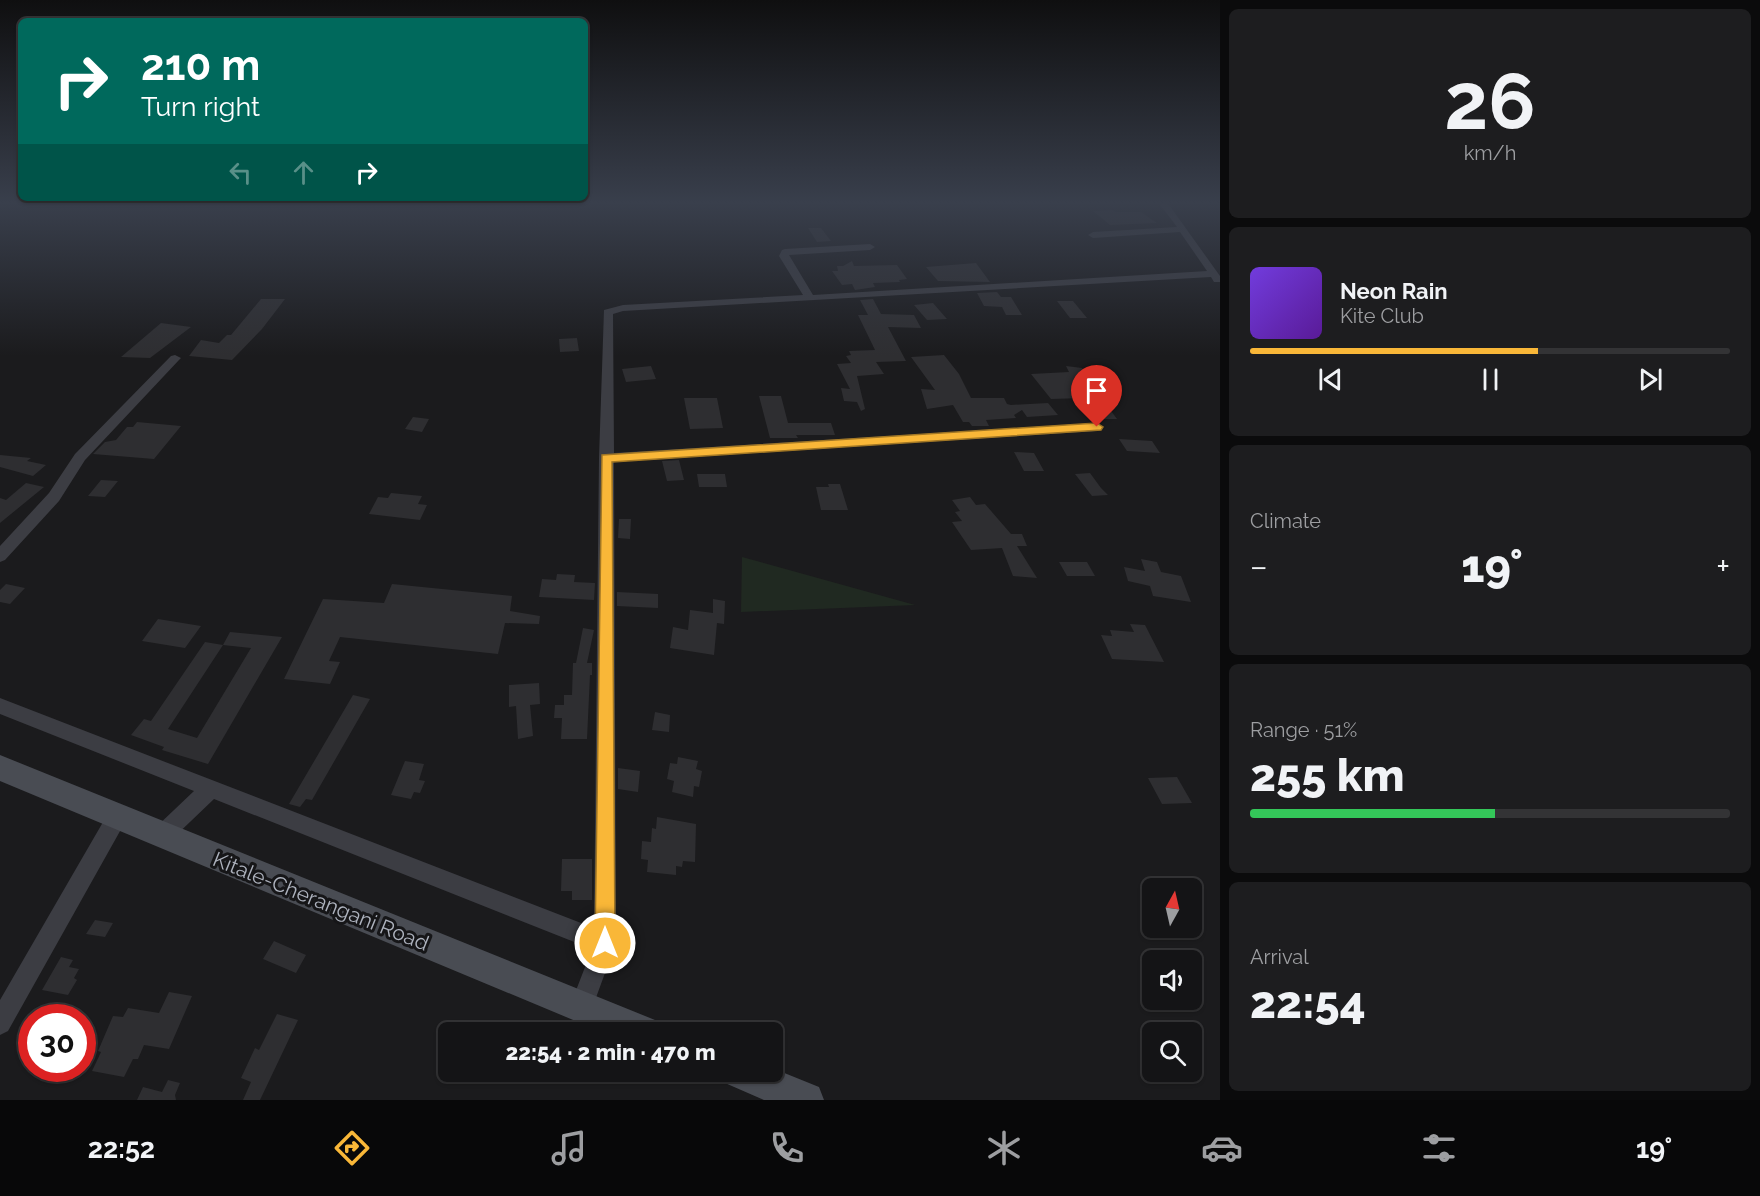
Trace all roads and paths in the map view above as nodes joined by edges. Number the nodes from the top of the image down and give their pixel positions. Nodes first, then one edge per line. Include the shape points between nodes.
1 (785, 253) edge
2 (1200, 253) edge
3 (1217, 279) edge
4 (810, 298) junction
5 (175, 358) dead end
6 (1097, 427) dead end
7 (606, 458) junction
8 (0, 556) edge
9 (0, 706) edge
10 (0, 768) edge
11 (211, 788) junction
12 (117, 817) junction
13 (161, 836) junction
14 (605, 943) junction
15 (582, 1006) junction
16 (620, 1022) edge
17 (0, 1023) edge
18 (763, 1082) edge
19 (806, 1100) edge

1 - 4 street
2 - 3 street
3 - 4 street
4 - 7 street via 608,312
5 - 8 street via 81,458 54,497
6 - 7 street
7 - 14 street
9 - 11 street
10 - 12 main road, Kitale-Cherangani Road
11 - 13 street
11 - 14 street
12 - 13 main road, Kitale-Cherangani Road
12 - 17 street
13 - 15 main road, Kitale-Cherangani Road
14 - 15 street
15 - 16 main road, Kitale-Cherangani Road
18 - 19 main road

